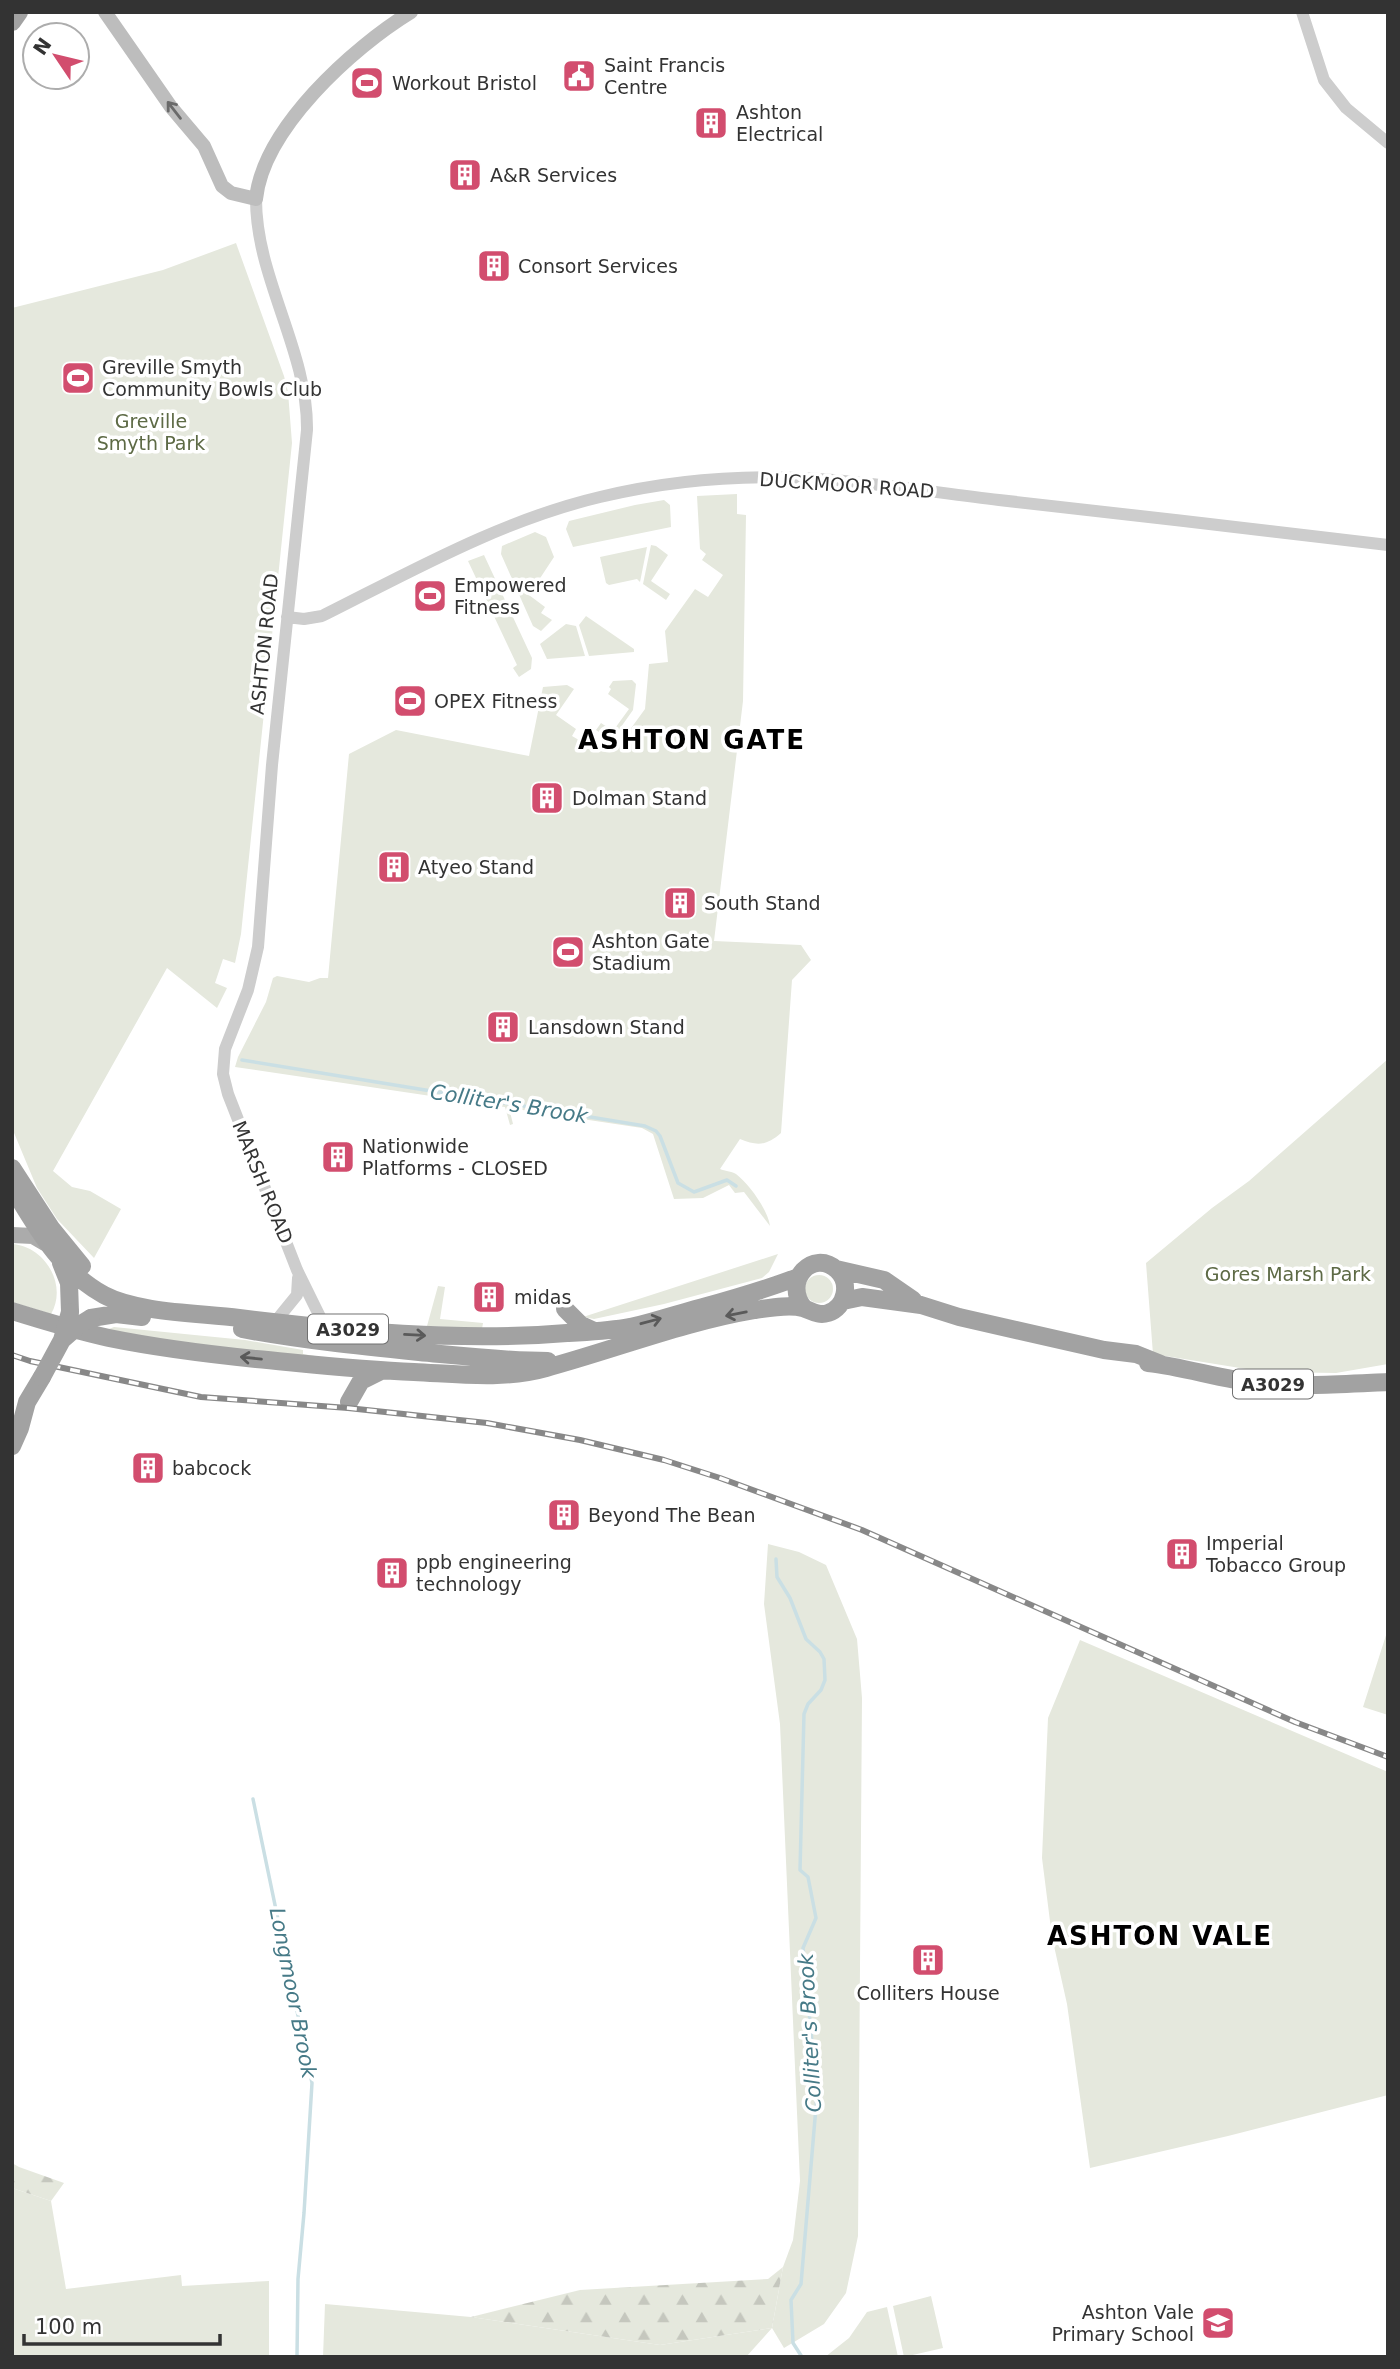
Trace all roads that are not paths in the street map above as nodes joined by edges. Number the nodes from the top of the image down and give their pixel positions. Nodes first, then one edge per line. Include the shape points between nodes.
1 (19, 12) edge
2 (105, 12) edge
3 (411, 12) edge
4 (1302, 12) edge
5 (12, 22) edge
6 (1388, 143) edge
7 (256, 200) junction
8 (1388, 545) edge
9 (288, 617) junction
10 (228, 1094) joint
11 (12, 1168) edge
12 (12, 1187) edge
13 (12, 1235) edge
14 (45, 1242) junction
15 (60, 1260) junction
16 (836, 1269) junction
17 (297, 1270) junction
18 (798, 1277) junction
19 (843, 1301) junction
20 (128, 1304) junction
21 (921, 1305) junction
22 (804, 1308) junction
23 (565, 1309) dead end
24 (12, 1311) edge
25 (275, 1322) junction
26 (326, 1327) junction
27 (594, 1331) junction
28 (570, 1333) junction
29 (62, 1340) junction
30 (607, 1351) junction
31 (569, 1361) junction
32 (381, 1371) junction
33 (1388, 1382) edge
34 (27, 1402) junction
35 (349, 1402) dead end
36 (12, 1426) edge
37 (12, 1446) edge

1 - 5 highway
7 -> 2 main road via 222,186 204,146
3 - 7 main road via 355,53 303,106 266,160
4 - 6 street via 1324,80 1346,108
7 - 9 street, ASHTON ROAD via 258,231 298,366 307,416
8 - 9 street, DUCKMOOR ROAD via 888,485 798,478 707,480 634,490 559,508 454,550 322,616
9 - 10 street, ASHTON ROAD via 257,947 248,990 225,1049 223,1074
10 - 17 street, MARSH ROAD
11 - 20 highway via 71,1254
12 - 14 highway, A3029
13 - 14 main road
14 - 15 highway, A3029
15 - 20 highway, A3029 via 100,1293
15 - 29 highway, A3029, bridge via 69,1283 70,1312
16 - 18 highway, A3029 via 815,1264
16 - 19 highway via 845,1284
16 - 21 highway, A3029 via 884,1280
17 - 25 street via 299,1291
17 - 26 street, MARSH ROAD
18 - 22 highway via 795,1293
27 -> 18 highway, A3029 via 626,1328 755,1294
19 - 21 highway, A3029 via 862,1297
19 - 22 highway, A3029 via 828,1313
20 - 25 highway, A3029
21 - 33 highway, A3029 via 1227,1379 1294,1385
22 -> 30 highway, A3029 via 757,1309 714,1318
23 - 27 highway
32 -> 24 highway, A3029 via 168,1348 107,1338
25 - 26 highway, A3029
26 -> 28 highway, A3029 via 459,1337
27 - 28 highway, A3029
28 - 30 highway via 589,1347
29 - 31 highway, A3029, bridge via 91,1318 116,1314 345,1345
29 - 34 highway, A3029, bridge
30 - 31 highway, A3029
31 - 32 highway, A3029 via 502,1375
32 - 35 highway via 361,1381
34 - 36 main road, A3029
34 - 37 highway, A3029

